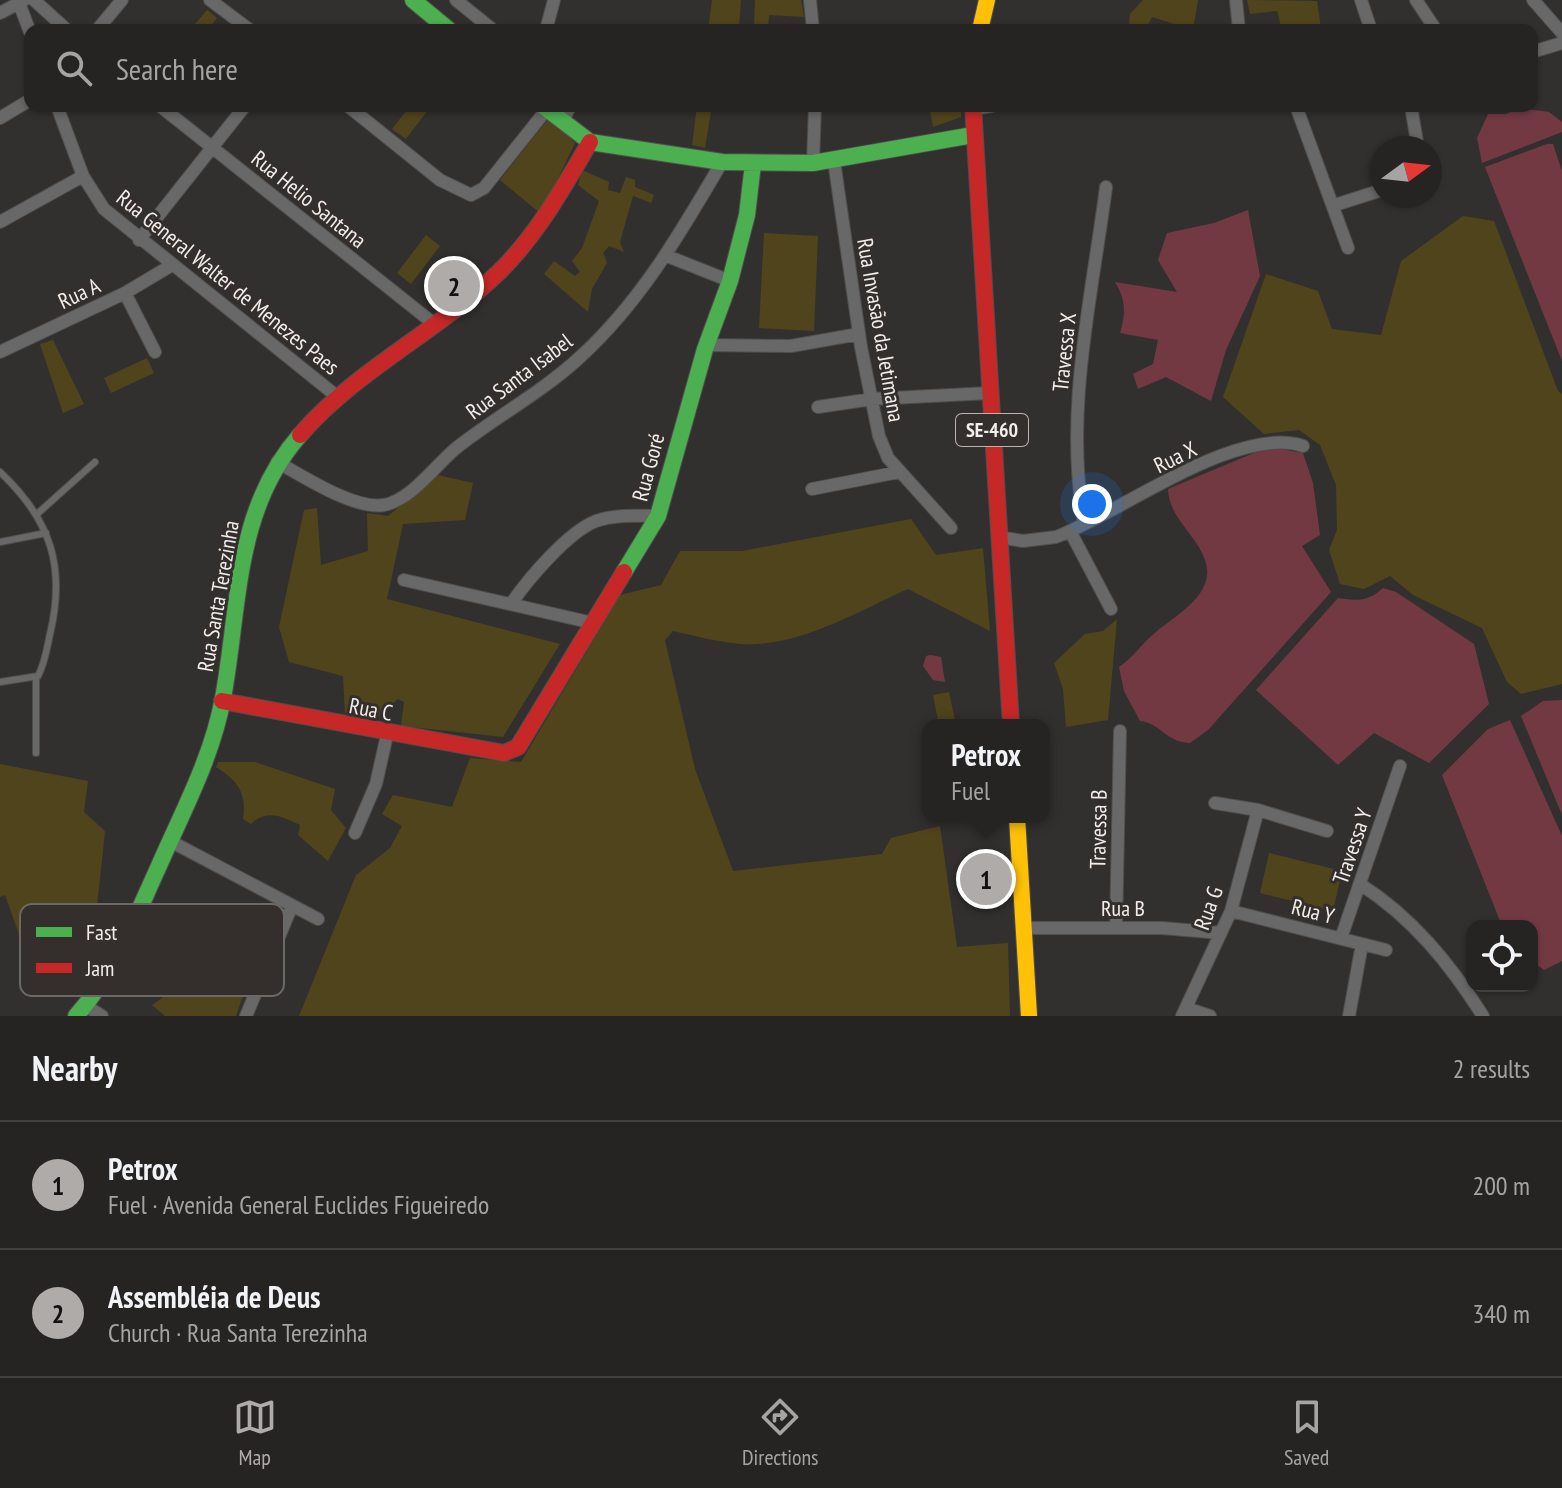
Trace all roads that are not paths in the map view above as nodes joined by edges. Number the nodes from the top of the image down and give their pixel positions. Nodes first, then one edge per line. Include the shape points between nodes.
1 (34, 0) edge
2 (122, 0) edge
3 (210, 0) edge
4 (413, 0) edge
5 (456, 0) edge
6 (554, 0) edge
7 (810, 0) edge
8 (987, 0) edge
9 (1236, 0) edge
10 (1361, 0) edge
11 (1416, 0) edge
12 (1533, 0) edge
13 (21, 2) edge
14 (0, 13) edge
15 (28, 24) edge
16 (60, 24) edge
17 (102, 24) edge
18 (242, 24) edge
19 (442, 24) edge
20 (486, 24) edge
21 (548, 24) edge
22 (812, 24) edge
23 (981, 24) edge
24 (1238, 24) edge
25 (1369, 24) edge
26 (1432, 24) edge
27 (1562, 33) edge
28 (1562, 43) edge
29 (1538, 50) edge
30 (24, 104) edge
31 (59, 112) edge
32 (168, 112) edge
33 (240, 112) edge
34 (355, 112) edge
35 (542, 112) edge
36 (815, 112) edge
37 (973, 112) edge
38 (1298, 112) edge
39 (1412, 112) edge
40 (567, 114) edge
41 (0, 118) edge
42 (973, 135) junction
43 (1416, 136) edge
44 (590, 142) junction
45 (212, 147) junction
46 (834, 161) junction
47 (722, 162) junction
48 (813, 163) junction
49 (753, 164) junction
50 (83, 176) junction
51 (1106, 187) dead end
52 (1370, 194) edge
53 (1335, 205) junction
54 (0, 222) edge
55 (139, 240) junction
56 (1348, 248) dead end
57 (667, 256) junction
58 (172, 265) junction
59 (730, 281) junction
60 (125, 293) junction
61 (433, 323) junction
62 (859, 334) junction
63 (707, 345) junction
64 (0, 352) edge
65 (155, 352) dead end
66 (990, 393) junction
67 (339, 398) junction
68 (872, 399) junction
69 (818, 407) dead end
70 (1303, 446) dead end
71 (95, 462) dead end
72 (277, 462) junction
73 (0, 472) edge
74 (899, 472) junction
75 (812, 489) dead end
76 (36, 515) junction
77 (658, 516) junction
78 (1084, 522) junction
79 (951, 528) dead end
80 (1070, 531) junction
81 (46, 533) junction
82 (998, 537) junction
83 (0, 542) edge
84 (404, 580) dead end
85 (511, 604) junction
86 (1111, 609) dead end
87 (593, 623) junction
88 (36, 678) junction
89 (0, 682) edge
90 (222, 701) junction
91 (1011, 719) edge
92 (1120, 731) dead end
93 (387, 735) junction
94 (512, 751) joint
95 (36, 753) dead end
96 (1400, 766) dead end
97 (1215, 803) dead end
98 (1258, 810) junction
99 (1017, 823) edge
100 (1327, 831) dead end
101 (355, 833) dead end
102 (170, 841) junction
103 (1360, 884) junction
104 (141, 904) edge
105 (284, 904) edge
106 (284, 904) edge
107 (291, 908) junction
108 (1231, 911) junction
109 (318, 919) dead end
110 (284, 925) edge
111 (1024, 928) junction
112 (1116, 928) junction
113 (1221, 933) junction
114 (1341, 938) junction
115 (1362, 944) junction
116 (1386, 950) dead end
117 (254, 996) edge
118 (81, 1011) edge
119 (1184, 1012) edge
120 (102, 1016) edge
121 (246, 1016) edge
122 (1029, 1016) edge
123 (1210, 1016) edge
124 (1349, 1016) edge
125 (1483, 1016) edge

1 - 16 street
2 - 17 street
3 - 18 street
4 - 19 street
5 - 20 street
6 - 21 street
7 - 22 street
8 - 23 street
9 - 24 street
10 - 25 street
11 - 26 street
12 - 27 street
13 - 14 street
13 - 15 street
28 - 29 street
30 - 41 street
31 - 50 street, Rua General Walter de Menezes Paes
32 - 45 street, Rua Helio Santana
33 - 45 street
34 - 35 street via 440,180 471,195 484,188
36 - 48 street
37 - 42 street, SE-460
38 - 53 street
39 - 43 street
40 - 44 street
42 - 46 street
42 - 66 street, SE-460
44 - 47 street
44 - 61 street, Rua Santa Terezinha via 539,227 484,286
45 - 55 street
45 - 61 street, Rua Helio Santana
46 - 48 street
46 - 62 street, Rua Invasão da Jetimana
47 - 49 street
47 - 57 street, Rua Santa Isabel
48 - 49 street
49 - 59 street, Rua Goré
50 - 54 street
50 - 55 street, Rua General Walter de Menezes Paes via 97,201
51 - 78 street, Travessa X via 1081,364 1078,459
52 - 53 street
53 - 56 street
55 - 58 street, Rua General Walter de Menezes Paes
57 - 59 street
57 - 72 street, Rua Santa Isabel via 581,357 456,448 395,501 359,501
58 - 60 street, Rua A
58 - 67 street, Rua General Walter de Menezes Paes
59 - 63 street, Rua Goré
60 - 64 street, Rua A
60 - 65 street
61 - 67 street, Rua Santa Terezinha
62 - 63 street via 791,346
62 - 68 street, Rua Invasão da Jetimana
63 - 77 street, Rua Goré
66 - 68 street
66 - 82 street, SE-460
67 - 72 street, Rua Santa Terezinha
68 - 69 street
68 - 74 street, Rua Invasão da Jetimana via 884,450
70 - 78 street, Rua X via 1286,440 1237,449
71 - 76 lane
72 - 90 street, Rua Santa Terezinha via 251,525
73 - 76 lane
74 - 75 street
74 - 79 street, Rua Invasão da Jetimana
76 - 81 lane
77 - 85 street via 616,516 587,526
77 - 87 street, Rua Goré
78 - 80 street, Rua X
80 - 82 street, Rua X via 1033,541
80 - 86 street
81 - 83 lane
81 - 88 lane via 58,592
82 - 91 street, SE-460
84 - 85 street
85 - 87 street
87 - 94 street, Rua Goré
88 - 89 lane
88 - 95 lane
90 - 93 street, Rua C
90 - 102 street, Rua Santa Terezinha via 207,753
92 - 112 street, Travessa B
93 - 94 street, Rua C via 491,753
93 - 101 street via 376,784
96 - 103 street, Travessa Y
97 - 98 street
98 - 100 street
98 - 108 street, Rua G
99 - 111 street
102 - 104 street, Rua Santa Terezinha
102 - 106 street
103 - 114 street, Travessa Y
103 - 125 street via 1394,908 1439,953
105 - 107 street
107 - 109 street
107 - 110 street
108 - 113 street, Rua G
108 - 114 street, Rua Y
111 - 112 street, Rua B
111 - 122 street
112 - 113 street, Rua B
113 - 119 street, Rua G
114 - 115 street, Rua Y
115 - 116 street, Rua Y
115 - 124 street
117 - 121 street
118 - 120 street
119 - 123 street

